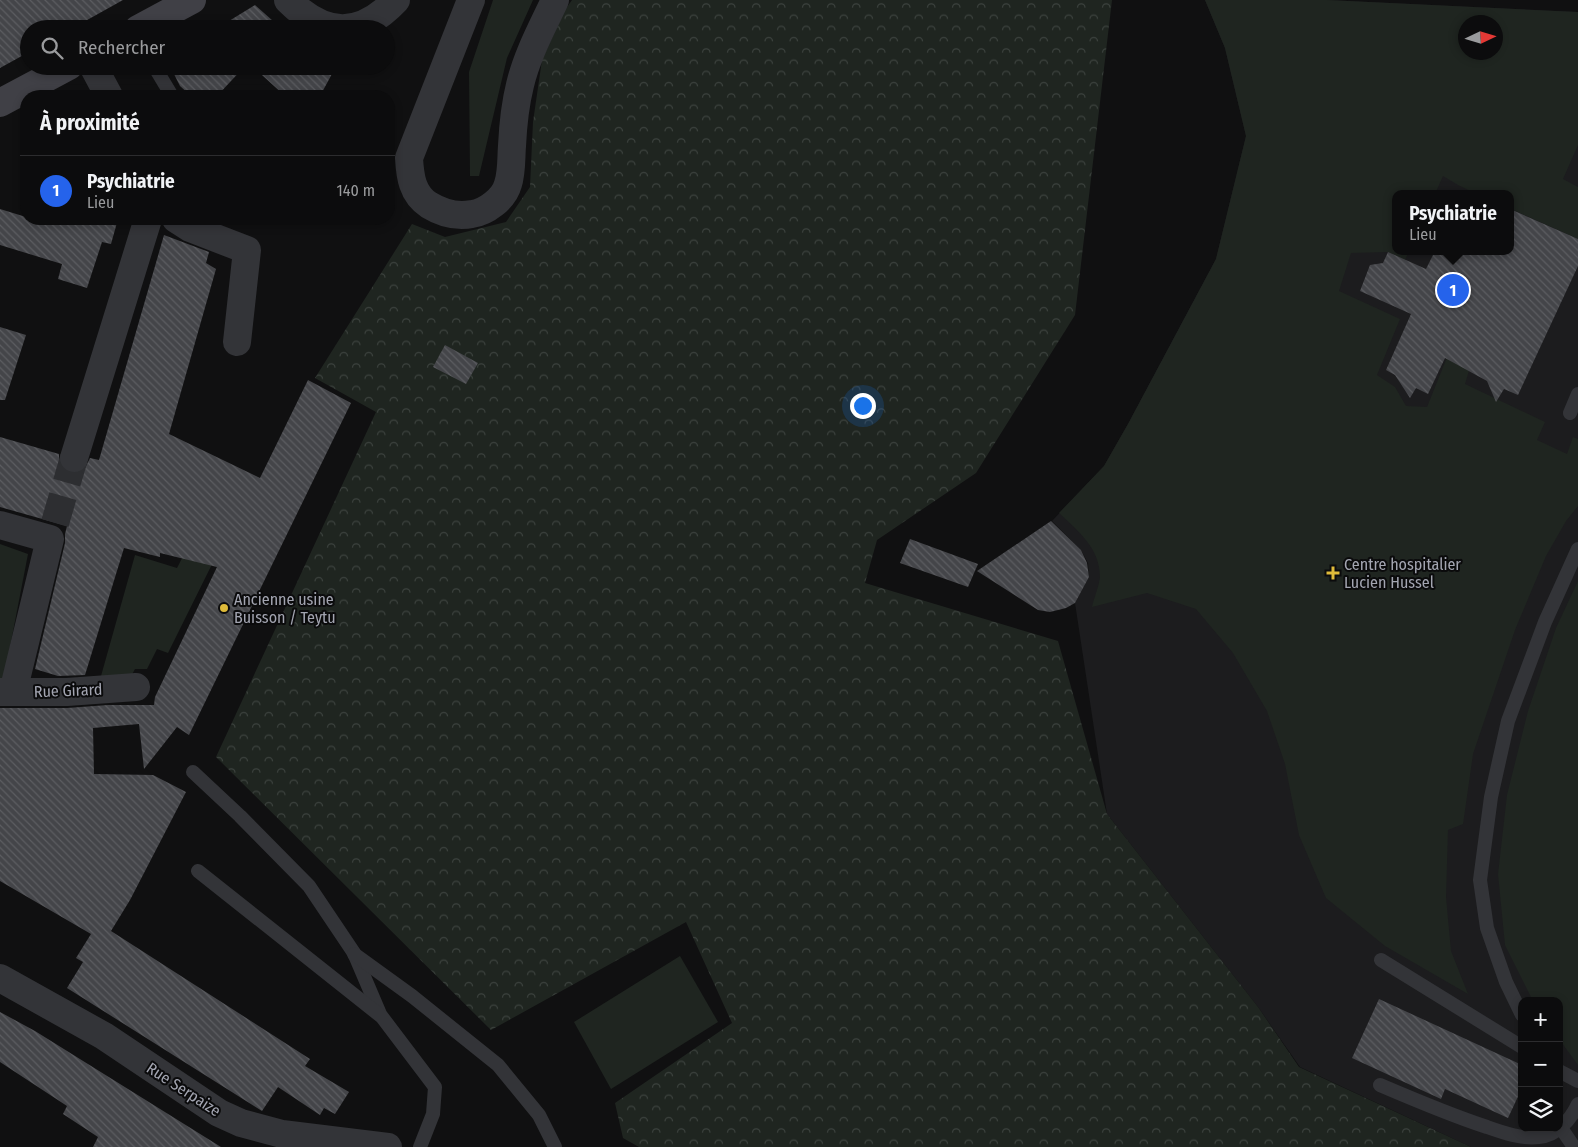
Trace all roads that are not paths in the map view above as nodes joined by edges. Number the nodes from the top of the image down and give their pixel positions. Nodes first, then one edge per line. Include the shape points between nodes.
1 (192, 0) edge
2 (288, 0) edge
3 (396, 0) edge
4 (471, 0) edge
5 (555, 0) edge
6 (155, 20) edge
7 (316, 20) edge
8 (372, 20) edge
9 (53, 75) edge
10 (97, 75) edge
11 (159, 75) edge
12 (25, 90) edge
13 (106, 90) edge
14 (168, 90) edge
15 (20, 93) edge
16 (0, 104) edge
17 (146, 225) edge
18 (185, 225) edge
19 (237, 342) dead end
20 (1578, 394) edge
21 (1570, 414) dead end
22 (74, 458) tunnel mouth
23 (0, 524) edge
24 (1578, 549) edge
25 (136, 687) dead end
26 (6, 692) edge
27 (193, 772) dead end
28 (198, 871) dead end
29 (354, 953) junction
30 (1381, 960) dead end
31 (0, 978) edge
32 (1518, 1007) edge
33 (382, 1017) junction
34 (1518, 1045) edge
35 (1380, 1084) dead end
36 (1578, 1104) edge
37 (1563, 1125) edge
38 (1563, 1131) edge
39 (1552, 1132) edge
40 (388, 1147) edge
41 (420, 1147) edge
42 (555, 1147) edge
43 (1574, 1147) edge

1 - 6 main road
2 - 7 street
3 - 8 street
4 - 5 street via 409,158 413,187 423,201 452,215 481,213 496,202 508,186 519,86
9 - 12 main road
10 - 13 street
11 - 14 lane
15 - 16 main road
17 - 22 street
18 - 19 street via 247,250
20 - 21 lane
23 - 26 street via 52,531
24 - 32 lane via 1545,622 1508,721 1491,797 1480,880 1487,928
25 - 26 street, Rue Girard
27 - 29 lane via 309,886
28 - 33 lane
29 - 33 lane
29 - 42 lane via 498,1065 539,1115
30 - 34 lane
31 - 40 street, Rue Serpaize via 104,1036 219,1113 241,1123 282,1134
33 - 41 lane via 435,1088 433,1114
35 - 39 lane via 1455,1117 1516,1136 1541,1137
36 - 37 lane
38 - 43 lane

